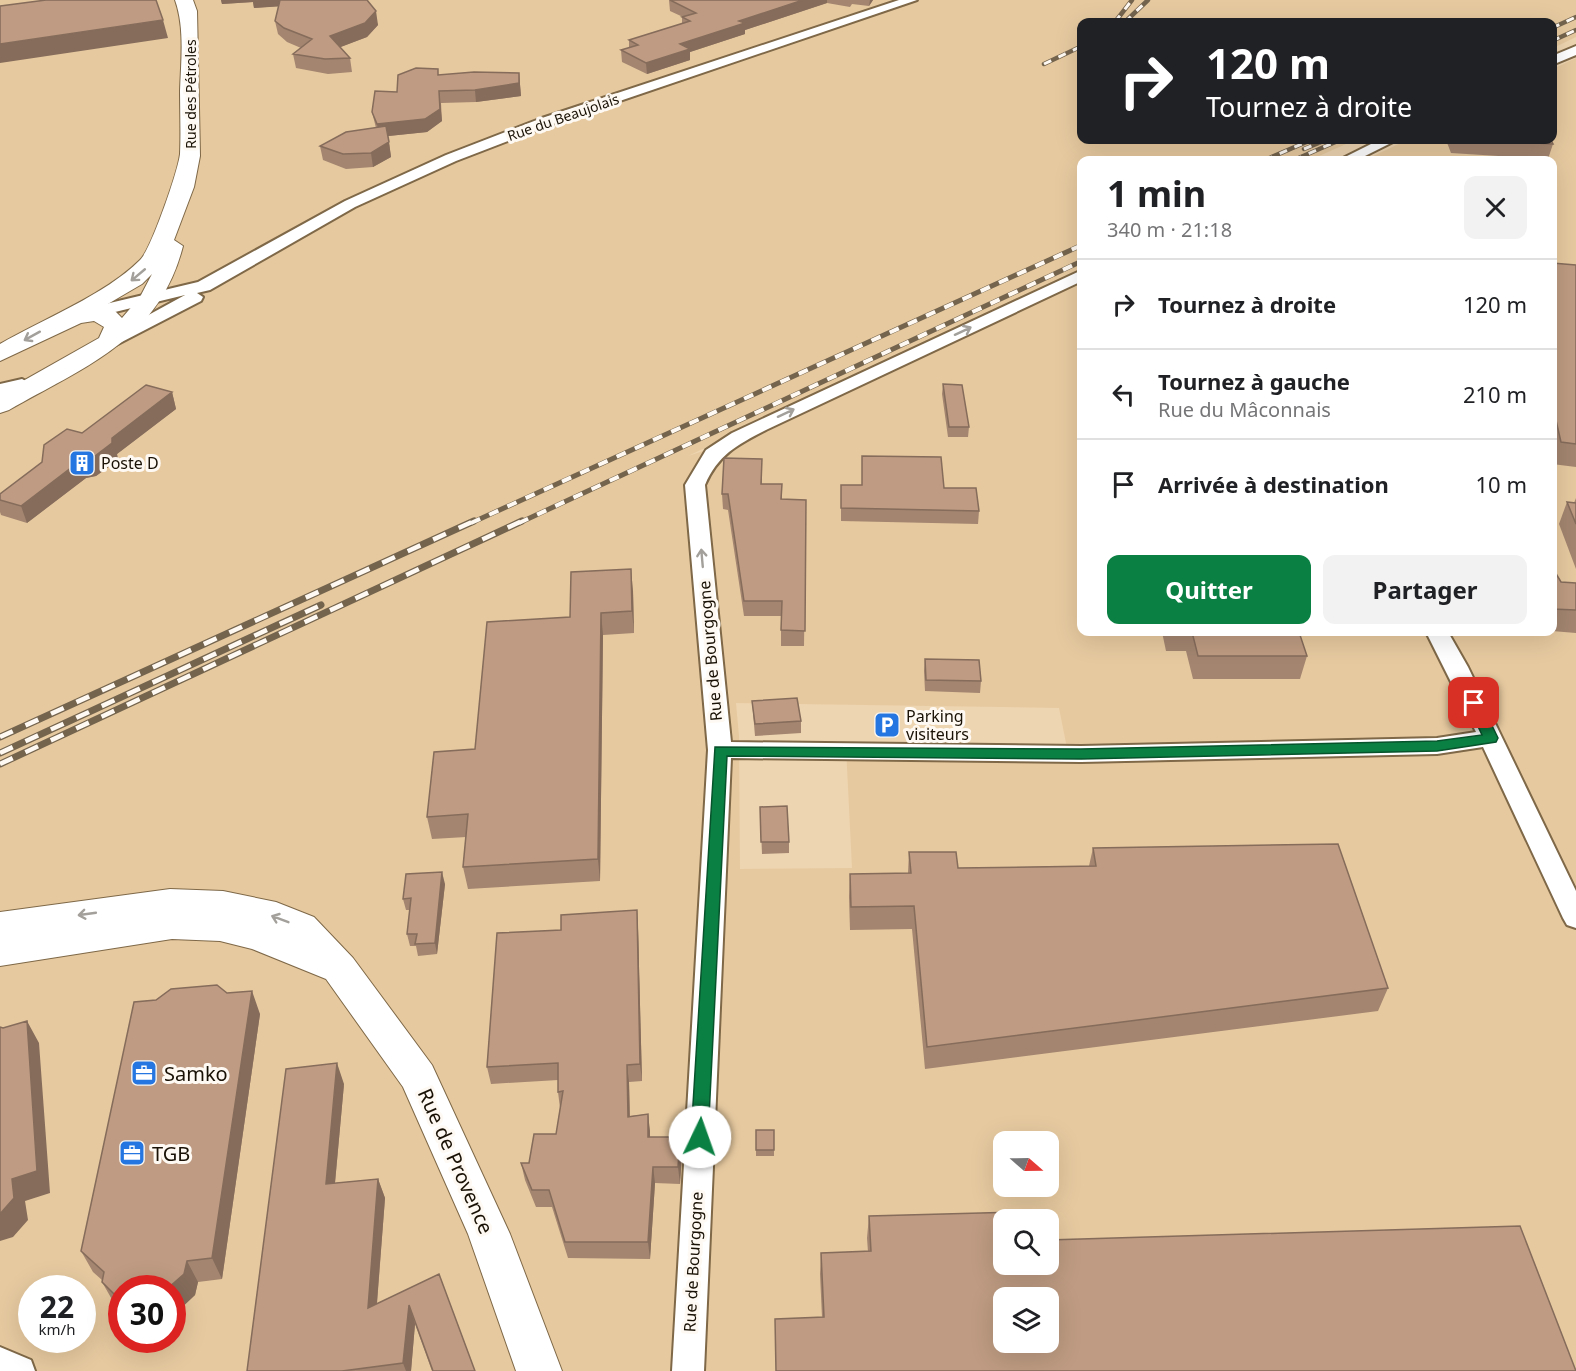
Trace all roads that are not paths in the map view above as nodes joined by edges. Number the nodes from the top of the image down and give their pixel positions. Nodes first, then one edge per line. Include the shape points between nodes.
1 (184, 0) edge
2 (904, 1) edge
3 (1576, 50) edge
4 (1557, 59) edge
5 (1381, 144) edge
6 (1355, 156) edge
7 (183, 187) junction
8 (231, 273) junction
9 (165, 277) junction
10 (1077, 277) edge
11 (204, 286) junction
12 (153, 299) junction
13 (71, 317) junction
14 (109, 342) junction
15 (0, 354) edge
16 (17, 384) edge
17 (0, 405) edge
18 (1439, 636) edge
19 (1491, 738) junction
20 (720, 750) junction
21 (1576, 918) edge
22 (0, 926) edge
23 (0, 951) edge
24 (340, 969) junction
25 (0, 1363) edge
26 (19, 1371) edge
27 (539, 1371) edge
28 (688, 1371) edge

1 - 7 main road, Rue des Pétroles via 190,36 190,146
2 - 8 street, Rue du Beaujolais via 451,158 328,215
3 - 4 street
5 - 6 street
7 - 9 main road, Rue des Pétroles via 183,207
7 -> 13 main road, Rue des Pétroles via 158,252 145,270
8 - 11 street, Rue du Beaujolais
8 - 14 street, Rue du Beaujolais via 210,290
9 - 11 street
9 - 12 main road, Rue des Pétroles
20 -> 10 street, Rue de Bourgogne via 695,485 703,464 716,449 761,425
11 - 12 street, Rue du Beaujolais
12 - 13 street, Rue du Beaujolais
12 - 14 main road, Rue des Pétroles
13 - 14 main road via 100,315 116,322 115,334
13 -> 15 main road
14 - 16 main road
16 - 17 main road
18 - 19 street
19 - 20 street via 1437,746 1081,754
19 - 21 street
20 - 28 street, Rue de Bourgogne
24 -> 22 main road, Rue de Provence via 302,927 262,912 223,905 170,903
23 - 24 main road via 172,925 220,927 258,936
24 - 27 main road, Rue de Provence via 418,1077 489,1234
25 - 26 street

